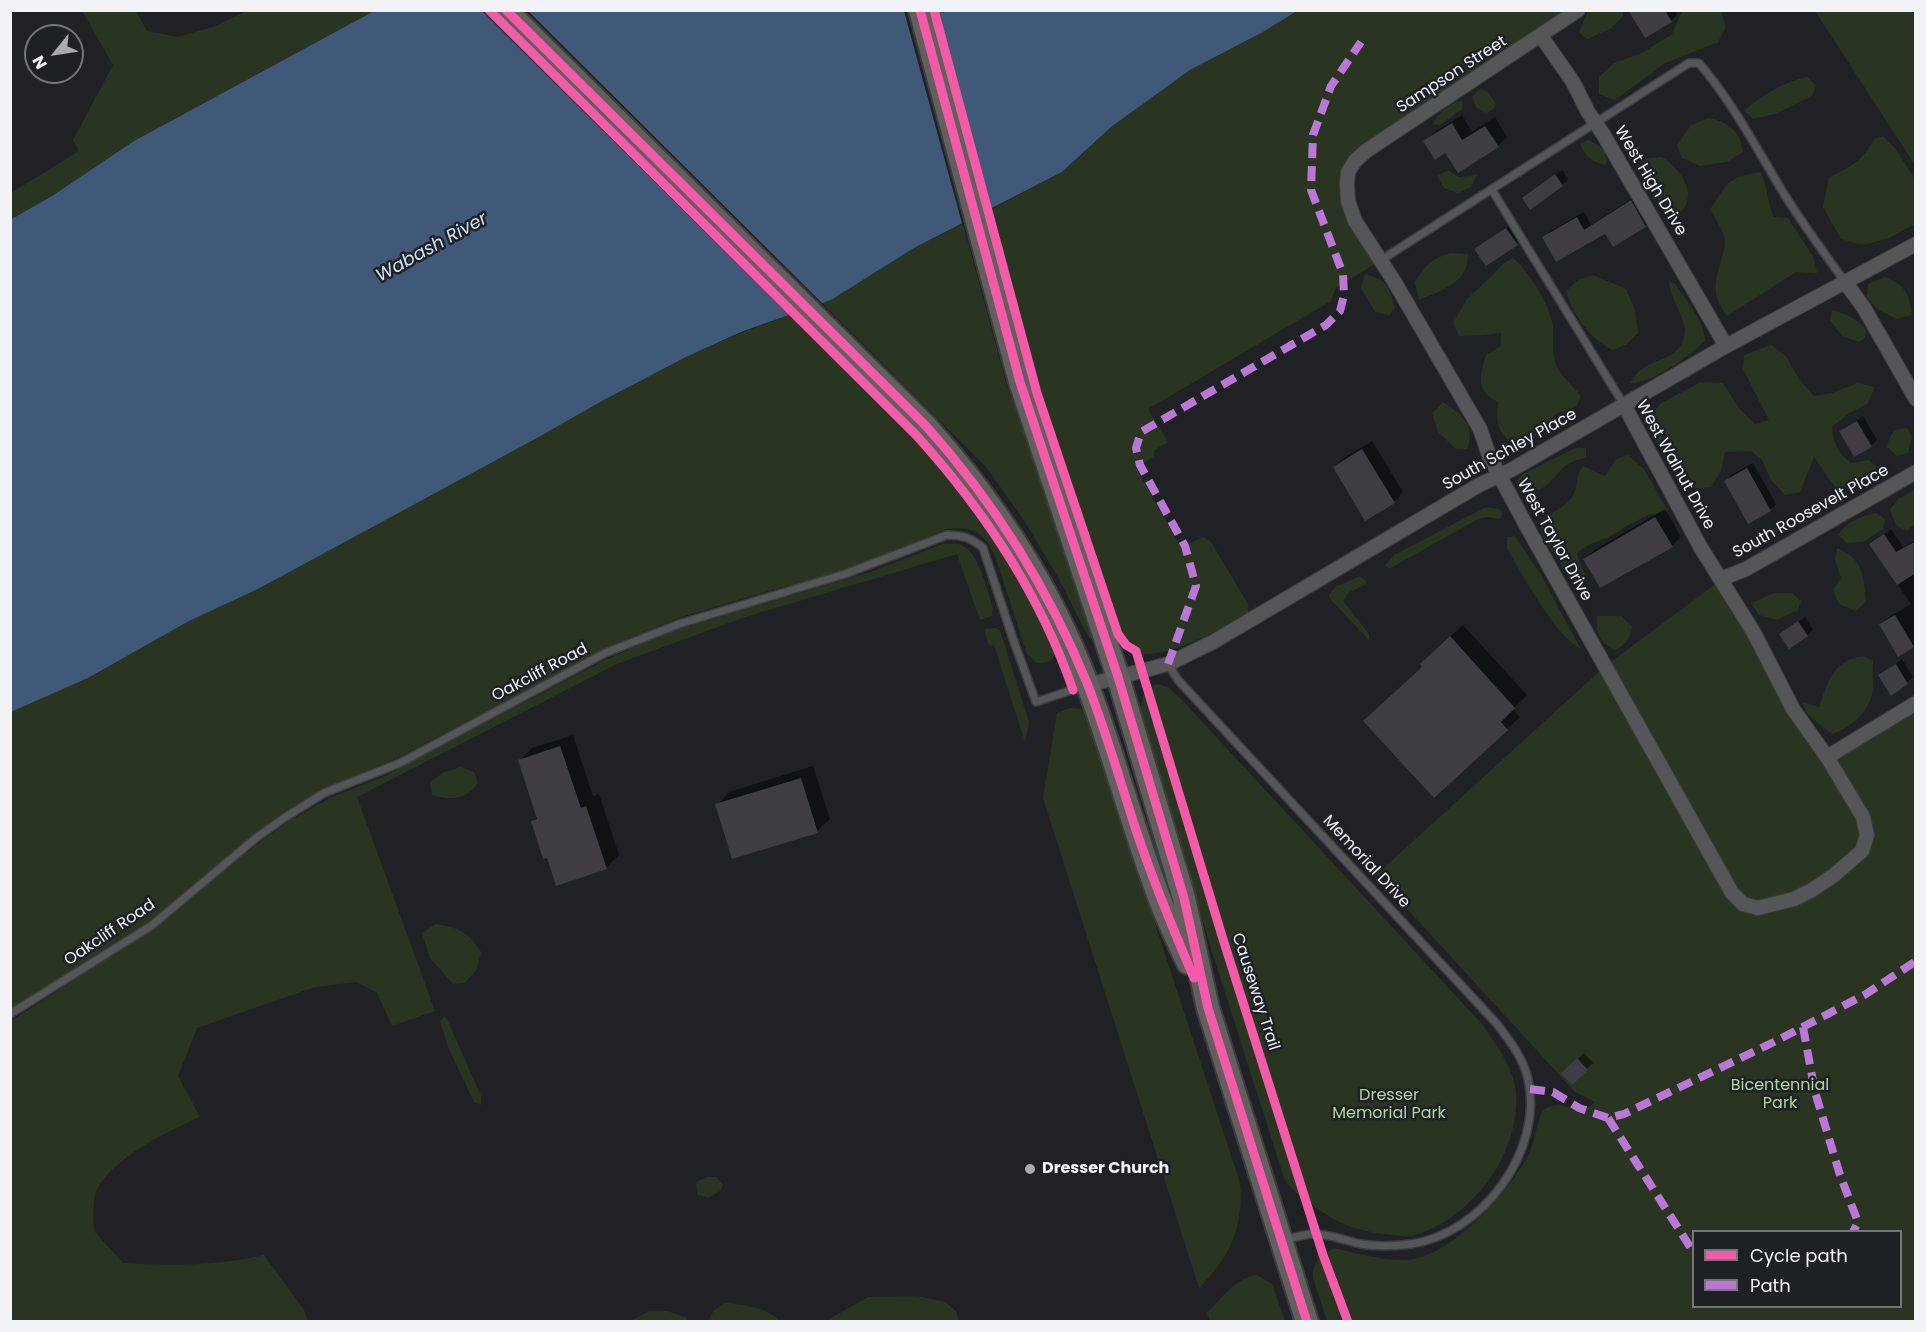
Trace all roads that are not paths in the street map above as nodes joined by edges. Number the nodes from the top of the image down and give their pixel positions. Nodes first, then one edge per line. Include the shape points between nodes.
1 (506, 10) edge
2 (920, 10) edge
3 (1578, 10) edge
4 (1541, 36) junction
5 (1596, 124) junction
6 (1348, 172) joint
7 (1492, 190) junction
8 (1916, 244) edge
9 (1381, 260) junction
10 (1845, 282) junction
11 (1726, 346) junction
12 (1916, 399) edge
13 (1624, 405) junction
14 (1916, 472) edge
15 (1500, 476) junction
16 (1722, 579) junction
17 (1168, 664) junction
18 (1118, 677) junction
19 (1088, 685) junction
20 (1916, 703) edge
21 (1827, 757) junction
22 (1758, 908) joint
23 (1208, 1008) junction
24 (10, 1014) edge
25 (1281, 1241) junction
26 (1307, 1322) edge

1 - 19 main road via 951,454 1011,535 1052,607
2 - 18 main road via 1020,382
3 - 4 street, Sampson Street
4 - 5 street, West High Drive
4 - 6 street, Sampson Street via 1366,151
5 - 7 lane
5 - 10 lane via 1689,63 1699,63 1714,80 1785,195
5 - 11 street, West High Drive
6 - 9 street, West Taylor Drive via 1348,201 1355,221
7 - 9 lane
7 - 13 lane, West Walnut Drive
8 - 10 street, South Schley Place
9 - 15 street, West Taylor Drive via 1480,429
10 - 11 street, South Schley Place
10 - 12 street
11 - 13 street, South Schley Place
13 - 15 street, South Schley Place
13 - 16 street, West Walnut Drive via 1701,548
14 - 16 street, South Roosevelt Place via 1756,564
15 - 17 street, South Schley Place via 1223,637
15 - 22 street, West Taylor Drive via 1732,893 1743,904
16 - 21 street, West Walnut Drive via 1793,709
17 - 18 street, South Schley Place
17 - 25 lane, Memorial Drive via 1178,680 1497,1024 1521,1060 1530,1089 1530,1118 1515,1165 1489,1201 1454,1229 1434,1239 1386,1246 1316,1234
18 - 19 street, South Schley Place
18 - 23 main road via 1184,898
19 - 23 main road via 1162,905
19 - 24 lane, Oakcliff Road via 1036,702 983,548 973,539 947,535 845,574 679,624 605,653 399,763 324,793 256,838 151,926
20 - 21 street
21 - 22 street, West Walnut Drive via 1863,817 1867,835 1862,851 1803,895
23 - 25 main road
25 - 26 main road

